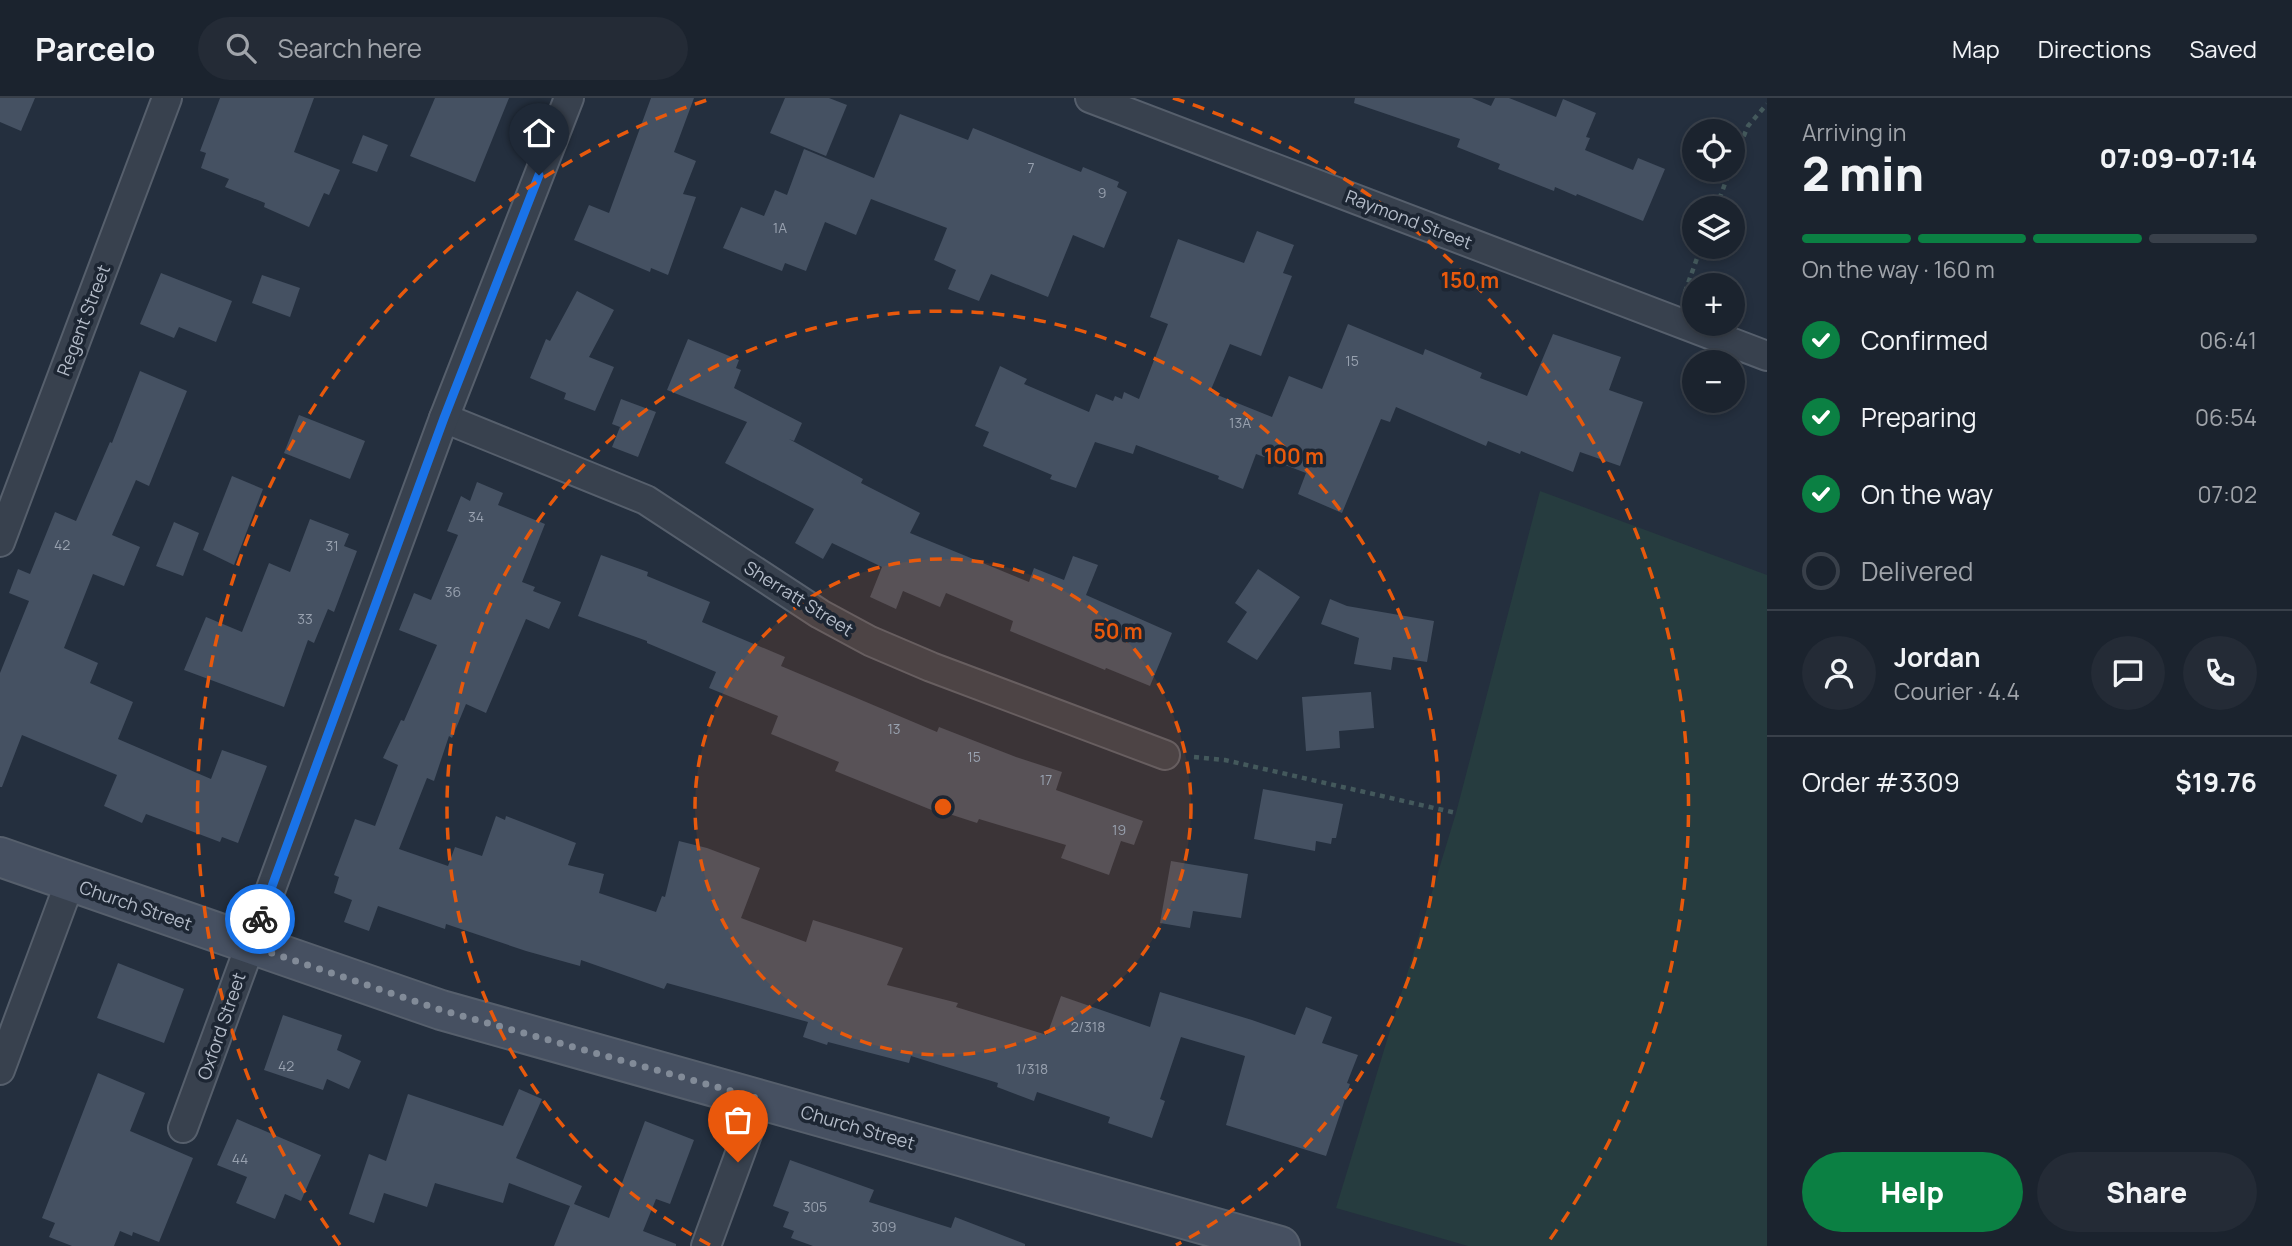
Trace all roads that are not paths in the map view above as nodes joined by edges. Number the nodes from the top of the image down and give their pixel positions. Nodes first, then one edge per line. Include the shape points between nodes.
1 (167, 98) edge
2 (569, 98) edge
3 (1090, 98) edge
4 (1767, 356) edge
5 (444, 418) junction
6 (0, 542) edge
7 (1165, 755) road end
8 (0, 857) edge
9 (70, 882) junction
10 (250, 944) junction
11 (0, 1070) edge
12 (760, 1099) junction
13 (183, 1128) dead end
14 (706, 1246) edge
15 (1280, 1246) edge

1 - 6 street, Regent Street
2 - 5 street, Oxford Street
3 - 4 street, Raymond Street
5 - 7 street, Sherratt Street via 646,500 820,614 870,641
5 - 10 street, Oxford Street
8 - 9 street, Church Street
9 - 10 street, Church Street
9 - 11 street
10 - 12 street, Church Street via 441,1010
10 - 13 street, Oxford Street
12 - 14 street
12 - 15 street, Church Street

